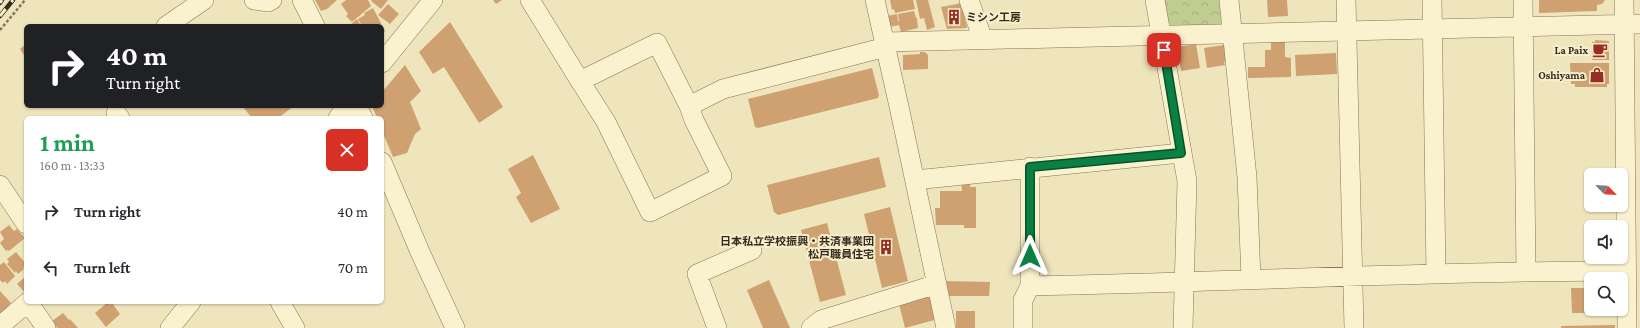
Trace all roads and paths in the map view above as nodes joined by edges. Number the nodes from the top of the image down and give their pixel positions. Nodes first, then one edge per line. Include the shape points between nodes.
1 (25, 0) edge
2 (204, 0) edge
3 (254, 0) edge
4 (272, 0) edge
5 (302, 0) edge
6 (433, 0) edge
7 (530, 0) edge
8 (875, 0) edge
9 (969, 0) edge
10 (1155, 0) edge
11 (1229, 0) edge
12 (1346, 0) edge
13 (1432, 0) edge
14 (1523, 0) edge
15 (1624, 0) edge
16 (169, 24) edge
17 (314, 24) edge
18 (1632, 25) edge
19 (1523, 26) junction
20 (0, 30) edge
21 (1432, 30) junction
22 (1348, 31) junction
23 (1233, 34) junction
24 (1161, 35) junction
25 (983, 40) junction
26 (885, 45) junction
27 (384, 61) edge
28 (580, 81) junction
29 (689, 106) junction
30 (1181, 153) junction
31 (384, 167) edge
32 (1030, 167) junction
33 (915, 180) junction
34 (0, 185) edge
35 (24, 221) edge
36 (752, 250) dead end
37 (1630, 263) edge
38 (1526, 272) junction
39 (1436, 274) junction
40 (1354, 277) junction
41 (1251, 279) junction
42 (1184, 283) junction
43 (937, 284) junction
44 (1030, 286) junction
45 (26, 304) edge
46 (29, 304) edge
47 (189, 304) edge
48 (281, 304) edge
49 (0, 326) edge
50 (46, 328) edge
51 (170, 328) edge
52 (295, 328) edge
53 (455, 328) edge
54 (717, 328) edge
55 (811, 328) edge
56 (946, 328) edge
57 (1023, 328) edge
58 (1183, 328) edge
59 (1354, 328) edge
60 (1626, 328) edge

1 - 20 path
2 - 16 street
3 - 4 street
5 - 17 street
6 - 27 street
7 - 28 street
8 - 26 street
9 - 25 street
10 - 24 street
11 - 23 street
12 - 22 street
13 - 21 street
14 - 19 street
15 - 18 street
18 - 19 street
18 - 37 street
19 - 21 street
19 - 38 street
21 - 22 street
21 - 39 street
22 - 23 street
22 - 40 street
23 - 24 street
23 - 41 street via 1247,177
24 - 25 street
24 - 30 street
25 - 26 street
26 - 29 street via 723,89
26 - 33 street
28 - 29 street via 657,43
28 - 29 street via 606,122 650,212 722,176
30 - 32 street
30 - 42 street via 1187,181
31 - 53 street
32 - 33 street
32 - 44 street
33 - 43 street
34 - 35 street
36 - 54 street via 697,274
37 - 38 street
37 - 60 street
38 - 39 street
39 - 40 street
40 - 41 street
40 - 59 street
41 - 42 street
42 - 44 street
42 - 58 street
43 - 55 street via 821,320
43 - 56 street
44 - 57 street via 1023,300
45 - 49 street
46 - 50 street
47 - 51 street
48 - 52 street

